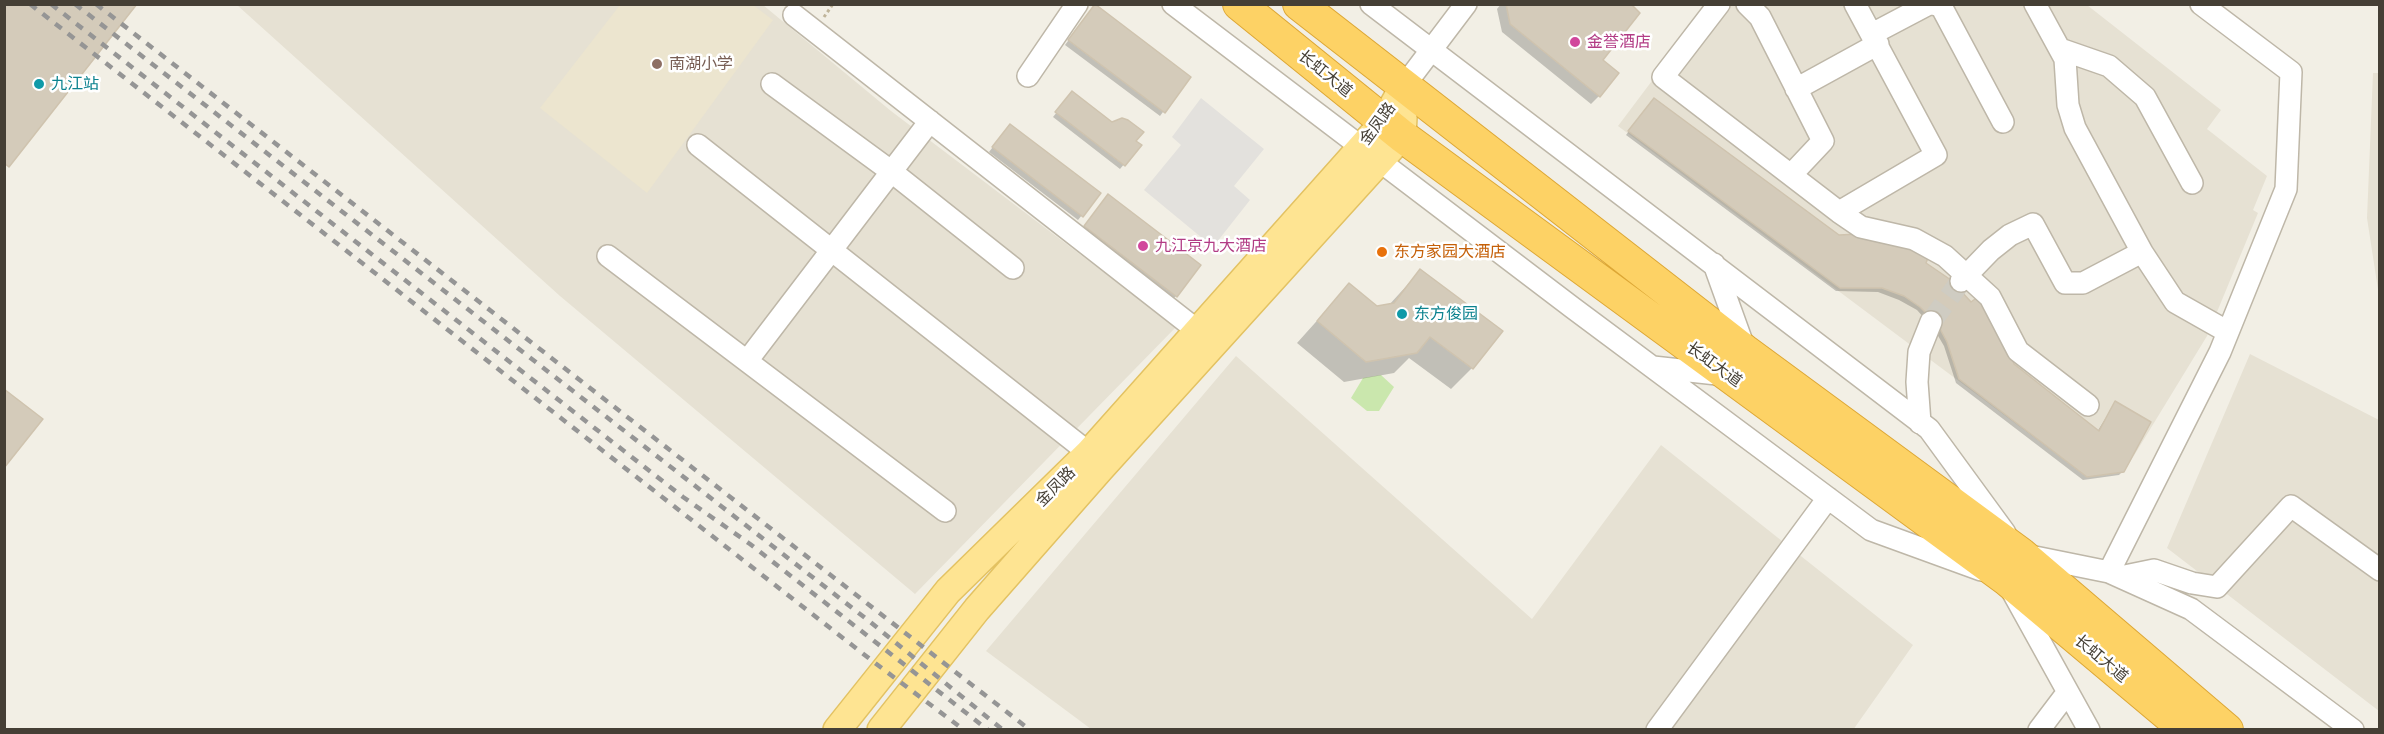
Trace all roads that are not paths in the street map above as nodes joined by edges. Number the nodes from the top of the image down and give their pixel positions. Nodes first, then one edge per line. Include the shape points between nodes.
1 (1077, 4) edge
2 (1173, 4) edge
3 (1239, 4) edge
4 (1299, 4) edge
5 (1371, 4) edge
6 (1466, 4) edge
7 (1719, 4) edge
8 (1747, 4) edge
9 (1855, 4) edge
10 (1931, 4) edge
11 (2036, 4) edge
12 (2201, 4) edge
13 (794, 15) dead end
14 (1325, 17) edge
15 (1875, 39) junction
16 (2060, 49) junction
17 (1432, 50) junction
18 (1028, 76) dead end
19 (772, 84) dead end
20 (1404, 86) junction
21 (1796, 89) junction
22 (930, 121) junction
23 (2004, 122) dead end
24 (1393, 129) junction
25 (698, 145) dead end
26 (1370, 154) junction
27 (892, 172) junction
28 (1791, 175) junction
29 (2192, 183) dead end
30 (1839, 212) junction
31 (833, 249) junction
32 (2142, 252) junction
33 (608, 256) dead end
34 (1714, 264) junction
35 (1013, 268) dead end
36 (1964, 277) junction
37 (1931, 322) tunnel mouth
38 (1198, 331) junction
39 (2228, 332) junction
40 (747, 361) junction
41 (1736, 363) junction
42 (1652, 367) junction
43 (2088, 405) dead end
44 (1920, 423) junction
45 (1089, 453) junction
46 (1828, 498) junction
47 (945, 511) dead end
48 (2013, 567) junction
49 (2379, 570) edge
50 (2114, 574) junction
51 (2067, 693) junction
52 (837, 729) edge
53 (881, 729) edge
54 (1657, 729) edge
55 (2039, 729) edge
56 (2089, 729) edge
57 (2186, 729) edge
58 (2228, 729) edge
59 (2353, 729) edge

1 - 18 street
2 - 26 street
3 - 24 highway, 长虹大道
4 - 14 highway, 长虹大道
5 - 17 street
6 - 17 street
7 - 28 street via 1664,77
8 - 21 street via 1760,17
9 - 15 street
10 - 15 street
10 - 23 street via 1941,6
11 - 16 street
12 - 39 street via 2291,72 2286,189
13 - 22 street
14 - 20 highway, 长虹大道
15 - 21 street
15 - 30 street via 1936,155
16 - 29 street via 2109,66 2145,98
16 - 32 street via 2065,58 2068,105 2075,128
17 - 20 street
17 - 34 street
19 - 27 street
20 - 24 main road, 金凤路
20 - 41 highway, 长虹大道
21 - 28 street via 1823,141
22 - 27 street
22 - 38 street
24 - 26 main road, 金凤路
24 - 41 highway, 长虹大道
25 - 31 street
26 - 38 main road, 金凤路
26 - 42 street
26 - 53 main road, 金凤路 via 977,609
27 - 31 street
27 - 35 street
28 - 30 street
30 - 36 street via 1861,227 1914,239 1945,256
31 - 40 street
31 - 45 street
32 - 36 street via 2083,283 2065,283 2033,224 2010,235
32 - 39 street via 2175,302
33 - 40 street
34 - 41 street
34 - 44 street
36 - 43 street via 1990,297 2018,351
37 - 44 street via 1919,352
38 - 45 main road, 金凤路
39 - 50 street
40 - 47 street
41 - 42 street
41 - 48 highway, 长虹大道
42 - 46 street
44 - 48 street via 1929,429
45 - 52 main road, 金凤路 via 948,591
46 - 48 street via 1871,530
46 - 54 street
48 - 50 street
48 - 51 street
48 - 57 highway, 长虹大道
48 - 58 highway, 长虹大道
49 - 50 street via 2291,506 2217,587 2154,570
50 - 59 street via 2191,609
51 - 55 street
51 - 56 street

